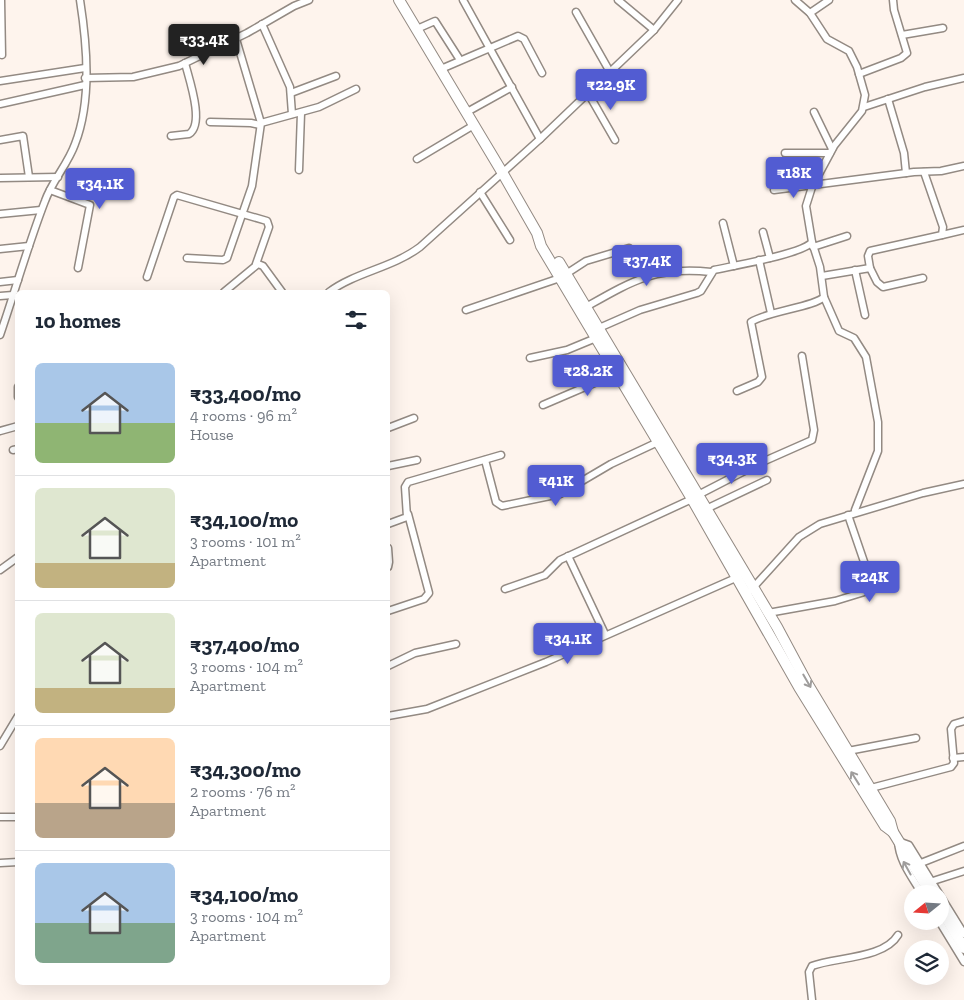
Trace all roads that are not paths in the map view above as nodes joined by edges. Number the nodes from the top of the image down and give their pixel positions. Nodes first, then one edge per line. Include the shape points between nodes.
1 (1, 0) edge
2 (80, 0) edge
3 (309, 0) edge
4 (399, 0) edge
5 (463, 0) edge
6 (618, 0) edge
7 (678, 0) edge
8 (795, 0) edge
9 (829, 0) edge
10 (893, 0) edge
11 (576, 12) dead end
12 (810, 13) junction
13 (262, 24) junction
14 (943, 28) dead end
15 (417, 30) junction
16 (654, 30) junction
17 (902, 35) junction
18 (236, 39) junction
19 (490, 47) junction
20 (2, 55) dead end
21 (460, 60) junction
22 (185, 63) junction
23 (85, 68) junction
24 (441, 69) junction
25 (610, 72) junction
26 (542, 73) dead end
27 (859, 74) junction
28 (336, 76) dead end
29 (964, 78) edge
30 (0, 81) edge
31 (85, 81) junction
32 (512, 88) junction
33 (356, 89) dead end
34 (291, 93) junction
35 (588, 93) junction
36 (888, 98) junction
37 (0, 104) edge
38 (864, 107) junction
39 (467, 112) junction
40 (814, 112) dead end
41 (300, 113) junction
42 (292, 114) junction
43 (210, 122) dead end
44 (260, 124) junction
45 (474, 124) junction
46 (171, 136) dead end
47 (540, 139) junction
48 (0, 140) edge
49 (615, 140) dead end
50 (831, 151) junction
51 (785, 153) dead end
52 (417, 159) dead end
53 (964, 166) edge
54 (299, 170) dead end
55 (502, 172) junction
56 (924, 172) junction
57 (906, 173) junction
58 (58, 176) junction
59 (29, 177) junction
60 (0, 178) edge
61 (812, 187) junction
62 (50, 190) junction
63 (774, 190) dead end
64 (480, 192) junction
65 (41, 210) junction
66 (244, 213) junction
67 (0, 214) edge
68 (722, 223) dead end
69 (964, 230) edge
70 (764, 232) dead end
71 (942, 235) junction
72 (847, 236) dead end
73 (510, 240) dead end
74 (812, 244) junction
75 (29, 246) junction
76 (629, 248) dead end
77 (0, 249) edge
78 (187, 258) dead end
79 (770, 258) junction
80 (760, 260) junction
81 (256, 264) junction
82 (734, 266) junction
83 (78, 268) dead end
84 (870, 268) junction
85 (855, 270) junction
86 (711, 272) junction
87 (563, 276) junction
88 (822, 276) junction
89 (147, 277) dead end
90 (923, 278) dead end
91 (18, 280) junction
92 (0, 282) edge
93 (226, 290) edge
94 (281, 290) edge
95 (333, 290) edge
96 (13, 295) junction
97 (0, 296) edge
98 (824, 297) junction
99 (586, 307) junction
100 (466, 310) dead end
101 (771, 313) junction
102 (865, 315) dead end
103 (597, 333) junction
104 (0, 334) edge
105 (802, 356) dead end
106 (530, 358) dead end
107 (621, 372) junction
108 (737, 391) dead end
109 (543, 404) dead end
110 (414, 418) dead end
111 (15, 427) edge
112 (390, 427) edge
113 (0, 431) edge
114 (658, 442) junction
115 (501, 455) dead end
116 (417, 460) dead end
117 (485, 460) junction
118 (390, 466) edge
119 (767, 480) dead end
120 (688, 484) junction
121 (964, 484) edge
122 (695, 497) junction
123 (706, 509) junction
124 (855, 510) dead end
125 (408, 514) junction
126 (848, 515) junction
127 (390, 523) edge
128 (568, 556) junction
129 (15, 559) edge
130 (0, 570) edge
131 (738, 577) junction
132 (893, 585) dead end
133 (872, 588) junction
134 (505, 589) dead end
135 (750, 591) junction
136 (390, 610) edge
137 (768, 613) junction
138 (772, 629) junction
139 (604, 632) dead end
140 (779, 641) junction
141 (456, 644) dead end
142 (390, 665) edge
143 (390, 716) edge
144 (15, 721) edge
145 (964, 721) edge
146 (916, 738) dead end
147 (0, 746) edge
148 (848, 751) junction
149 (964, 756) edge
150 (953, 758) junction
151 (871, 788) junction
152 (0, 817) edge
153 (15, 817) edge
154 (895, 836) junction
155 (964, 846) edge
156 (15, 862) edge
157 (0, 863) edge
158 (921, 863) junction
159 (964, 871) edge
160 (932, 881) junction
161 (917, 885) edge
162 (926, 885) edge
163 (949, 923) edge
164 (944, 930) edge
165 (964, 934) edge
166 (898, 935) dead end
167 (964, 948) edge
168 (964, 962) edge
169 (812, 1000) edge

1 - 20 street
2 - 23 street via 86,41
3 - 13 street
4 - 15 main road
5 - 19 street
6 - 16 street
7 - 16 street
8 - 12 street
9 - 12 street
10 - 17 street
11 - 25 street
12 - 27 street via 827,39 849,51
13 - 18 street
13 - 34 street
14 - 17 street
15 - 21 street via 435,21
15 - 24 main road
16 - 25 street
17 - 27 street via 906,55
18 - 22 street
18 - 44 street
19 - 21 street
19 - 26 street via 514,36 521,37
19 - 32 street
21 - 24 street
22 - 31 street via 133,78
22 - 46 street via 195,105 194,127 189,134
23 - 30 street
23 - 31 street
24 - 39 main road
25 - 35 street
27 - 38 street via 865,95
28 - 34 street
29 - 36 street
31 - 37 street
31 - 58 street via 79,134
32 - 39 street
32 - 47 street
33 - 41 street
34 - 42 street
35 - 47 street
35 - 49 street
36 - 38 street
36 - 57 street via 904,153
38 - 50 street
39 - 45 main road
40 - 50 street
41 - 42 street
41 - 54 street
42 - 44 street
43 - 44 street
44 - 66 street via 252,186
45 - 52 street
45 - 55 main road
47 - 55 street
48 - 59 street via 23,136
50 - 51 street
50 - 61 street
53 - 56 street
55 - 64 street
55 - 87 main road via 537,233 541,246
56 - 57 street
56 - 71 street via 943,227
57 - 61 street
58 - 59 street
58 - 62 street
59 - 60 street
61 - 63 street
61 - 74 street via 806,206
62 - 65 street
62 - 83 street via 90,205
64 - 73 street
64 - 95 street via 413,252
65 - 67 street
65 - 75 street
66 - 78 street via 225,260
66 - 81 street via 267,221 269,225
66 - 89 street via 174,196
68 - 82 street
69 - 71 street
70 - 79 street
71 - 84 street via 870,251
72 - 74 street
74 - 79 street
74 - 88 street
75 - 77 street
75 - 91 street
76 - 87 street via 586,261
79 - 80 street
80 - 82 street
80 - 101 street
81 - 93 street
81 - 94 street via 263,266
82 - 86 street
84 - 85 street
84 - 90 street via 883,287
85 - 88 street
85 - 102 street
86 - 99 street via 694,270 651,274
86 - 103 street via 705,286 697,293 640,310
87 - 99 main road
87 - 100 street
87 - 103 main road
88 - 98 street
91 - 92 street
91 - 96 street
96 - 97 street
96 - 104 street
98 - 101 street
98 - 124 street via 839,331 854,338 866,357 878,422 878,451
99 - 103 main road
101 - 108 street via 750,323 761,379
103 - 106 street via 567,350
103 - 107 main road
105 - 122 street via 814,430 812,440
107 - 109 street
107 - 114 main road
107 - 120 main road
110 - 112 street
111 - 113 street
114 - 117 street via 560,494 502,506 496,502
114 - 120 main road
115 - 117 street
116 - 118 street
117 - 125 street via 408,482 405,487
119 - 123 street
120 - 122 main road
121 - 126 street
122 - 123 main road
122 - 128 street
122 - 131 main road
123 - 135 main road
125 - 127 street via 405,519
125 - 136 street via 429,593 424,599
126 - 133 street
126 - 135 street via 808,530
128 - 134 street via 545,575
128 - 139 street
129 - 130 street
131 - 135 main road
131 - 143 street via 546,662 427,710
132 - 133 street
133 - 137 street via 863,594
135 - 137 main road
135 - 138 main road
137 - 138 main road
138 - 140 main road
140 -> 148 main road
154 -> 140 main road via 859,785
141 - 142 street via 415,653
144 - 147 street
145 - 150 street via 952,726
146 - 148 street
148 - 151 main road
149 - 150 street
150 - 151 street via 953,765 948,768
151 - 154 main road
152 - 153 street
154 - 158 street via 909,844
161 -> 154 street via 904,863
154 - 162 main road
155 - 158 street
156 - 157 street
158 - 160 street
159 - 160 street
160 - 165 street
163 - 167 main road
164 - 168 street
166 - 169 street via 886,947 842,961 812,966 809,972

